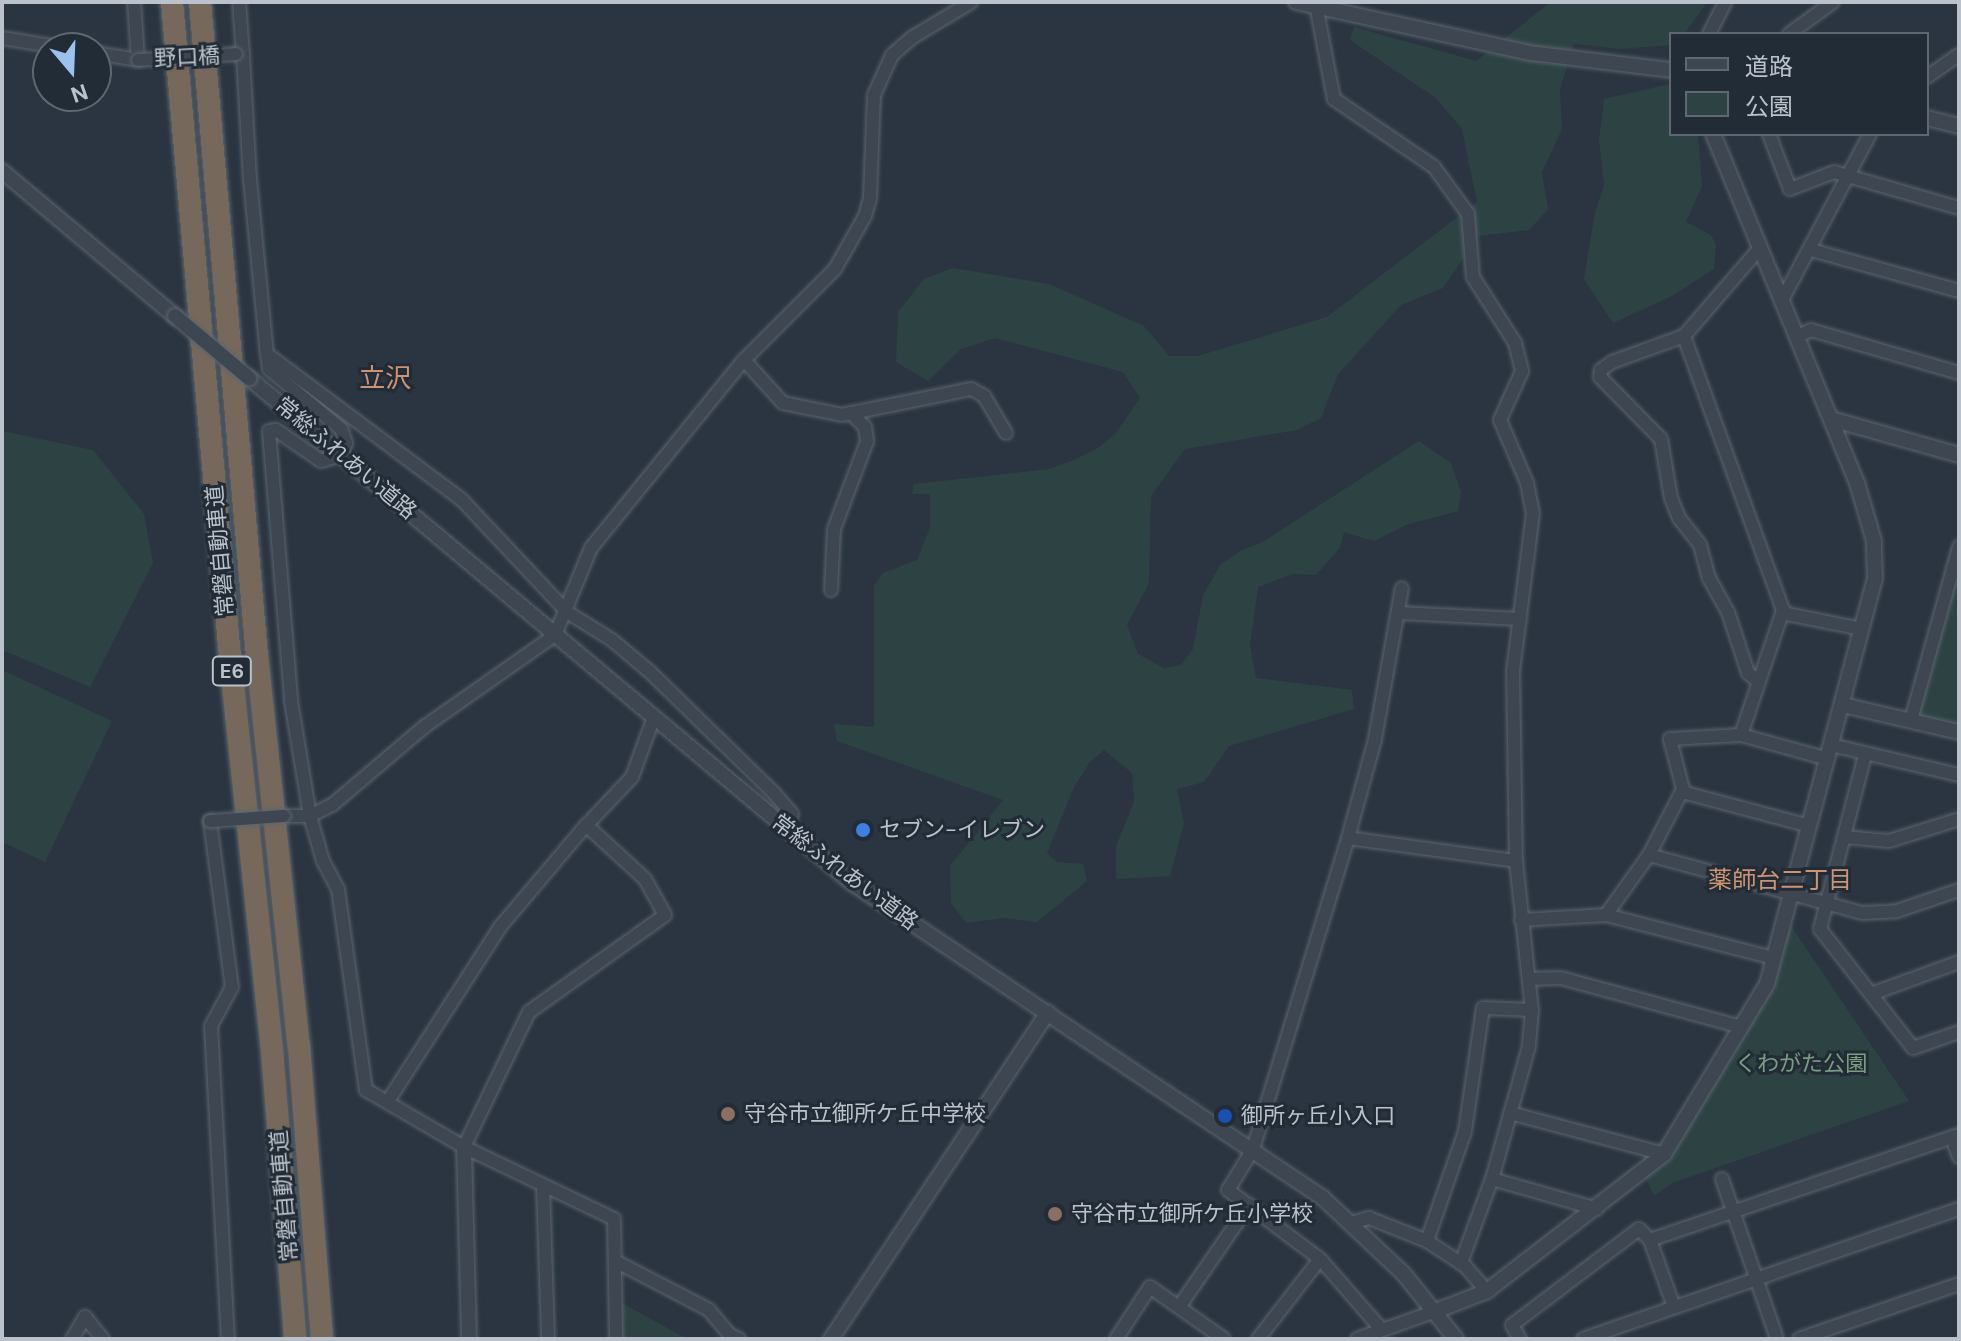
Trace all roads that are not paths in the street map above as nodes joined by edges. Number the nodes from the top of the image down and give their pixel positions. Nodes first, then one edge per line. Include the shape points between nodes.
1 (134, 2) edge
2 (172, 2) edge
3 (200, 2) edge
4 (239, 2) edge
5 (971, 2) edge
6 (1296, 2) edge
7 (1725, 2) edge
8 (1833, 2) edge
9 (1316, 5) junction
10 (1710, 32) edge
11 (1792, 32) edge
12 (2, 38) edge
13 (32, 43) edge
14 (239, 55) junction
15 (1959, 55) edge
16 (112, 56) edge
17 (138, 60) junction
18 (1669, 70) edge
19 (1929, 76) edge
20 (1929, 118) edge
21 (1959, 126) edge
22 (1714, 136) edge
23 (1770, 136) edge
24 (1869, 136) edge
25 (2, 171) edge
26 (1846, 176) junction
27 (1959, 208) edge
28 (1759, 249) junction
29 (1811, 250) junction
30 (1959, 291) edge
31 (1781, 302) junction
32 (1684, 336) junction
33 (1796, 337) junction
34 (267, 354) junction
35 (744, 360) junction
36 (1959, 373) edge
37 (851, 413) junction
38 (1831, 419) junction
39 (1006, 433) dead end
40 (342, 455) junction
41 (1959, 455) edge
42 (1959, 547) edge
43 (1402, 588) dead end
44 (831, 590) dead end
45 (567, 612) junction
46 (1399, 613) junction
47 (1782, 613) junction
48 (1520, 619) junction
49 (1862, 629) junction
50 (555, 635) junction
51 (1759, 682) junction
52 (1843, 705) junction
53 (654, 717) junction
54 (1911, 720) junction
55 (1959, 732) edge
56 (1741, 735) junction
57 (1830, 752) junction
58 (1865, 755) junction
59 (1959, 775) edge
60 (1682, 792) junction
61 (310, 816) junction
62 (1959, 819) edge
63 (586, 825) junction
64 (1810, 826) junction
65 (786, 829) junction
66 (1844, 837) junction
67 (1348, 838) junction
68 (1649, 855) junction
69 (1516, 861) junction
70 (1959, 890) edge
71 (1792, 892) junction
72 (1825, 905) junction
73 (1606, 915) junction
74 (1521, 920) junction
75 (1774, 958) junction
76 (1959, 962) edge
77 (1530, 979) junction
78 (1871, 994) junction
79 (1532, 1010) junction
80 (1048, 1013) junction
81 (1741, 1027) junction
82 (1959, 1032) edge
83 (388, 1101) junction
84 (1510, 1113) junction
85 (1956, 1137) edge
86 (464, 1147) junction
87 (1253, 1149) junction
88 (1664, 1154) junction
89 (1959, 1157) edge
90 (1492, 1179) junction
91 (1722, 1179) dead end
92 (543, 1185) junction
93 (1249, 1205) junction
94 (1597, 1209) junction
95 (1959, 1209) edge
96 (1733, 1211) junction
97 (1351, 1223) junction
98 (1650, 1240) junction
99 (1427, 1241) junction
100 (1320, 1259) junction
101 (615, 1261) junction
102 (1461, 1263) junction
103 (1757, 1278) junction
104 (1959, 1284) edge
105 (1487, 1291) junction
106 (1179, 1307) junction
107 (1674, 1307) junction
108 (1436, 1311) junction
109 (1382, 1330) junction
110 (1203, 1333) edge
111 (732, 1338) edge
112 (72, 1339) edge
113 (103, 1339) edge
114 (228, 1339) edge
115 (295, 1339) edge
116 (322, 1339) edge
117 (469, 1339) edge
118 (548, 1339) edge
119 (616, 1339) edge
120 (831, 1339) edge
121 (1116, 1339) edge
122 (1224, 1339) edge
123 (1258, 1339) edge
124 (1357, 1339) edge
125 (1456, 1339) edge
126 (1520, 1339) edge
127 (1583, 1339) edge
128 (1777, 1339) edge
129 (1799, 1339) edge

1 - 17 street
2 - 115 highway, 常磐自動車道 / E6
3 - 116 highway, 常磐自動車道 / E6
4 - 14 street
5 - 35 street via 892,55 874,95 865,216 835,269
6 - 9 street
7 - 10 street
8 - 11 street
9 - 18 street via 1530,53
9 - 48 street via 1334,99 1434,167 1468,214 1473,277 1515,343 1522,371 1500,420 1527,483 1533,513
12 - 13 street
14 - 17 street, 野口橋, bridge
14 - 34 street
15 - 19 street
16 - 17 street, 野口橋
20 - 21 street
22 - 28 street
23 - 26 street via 1790,189 1834,172
24 - 26 street
25 - 40 street, 常総ふれあい道路, bridge
26 - 27 street
26 - 29 street
28 - 31 street
28 - 32 street
29 - 30 street
29 - 31 street
31 - 33 street
32 - 47 street
32 - 51 street via 1612,362 1600,377 1661,439 1679,518 1700,545 1748,673
33 - 36 street via 1811,330
33 - 38 street
34 - 40 street via 269,369 341,429 346,443
34 - 45 street via 462,500
35 - 37 street via 783,403
35 - 45 street via 591,548
37 - 39 street via 971,389 994,408
37 - 44 street via 865,427 867,441 834,529
38 - 41 street
38 - 49 street via 1874,541 1875,578
40 - 50 street, 常総ふれあい道路
40 - 61 street via 321,461 276,430 269,431 291,701
42 - 54 street
43 - 46 street
45 - 50 street
45 - 65 street via 651,673 773,792 792,814
46 - 48 street
46 - 67 street via 1375,739
47 - 49 street
47 - 51 street
48 - 69 street via 1513,672
49 - 52 street
50 - 53 street, 常総ふれあい道路
50 - 61 street via 424,727 332,805
51 - 56 street
52 - 54 street
52 - 57 street
53 - 63 street via 632,777
53 - 65 street, 常総ふれあい道路
54 - 55 street
56 - 57 street
56 - 60 street via 1670,739
57 - 58 street
57 - 64 street
58 - 59 street
58 - 66 street
60 - 64 street
60 - 68 street
61 - 83 street via 338,889 366,1090
61 - 114 street, bridge via 210,821 232,987 211,1026
62 - 66 street via 1889,841
63 - 83 street via 500,927
63 - 86 street via 645,879 665,915 529,1012
64 - 71 street
65 - 80 street, 常総ふれあい道路 via 852,883
66 - 72 street
67 - 69 street
67 - 87 street
68 - 71 street
68 - 73 street
69 - 74 street
70 - 72 street via 1882,913
71 - 72 street
71 - 75 street
72 - 78 street via 1820,929
73 - 74 street
73 - 75 street
74 - 77 street
75 - 81 street via 1767,984
76 - 78 street
77 - 79 street
77 - 81 street via 1561,978
78 - 82 street via 1913,1048
79 - 84 street via 1529,1046
79 - 99 street via 1483,1008 1465,1131
80 - 87 street, 常総ふれあい道路
80 - 120 street
81 - 88 street
83 - 86 street
84 - 88 street
84 - 90 street
85 - 89 street
85 - 96 street
86 - 92 street
86 - 117 street
87 - 93 street via 1228,1190
87 - 97 street, 常総ふれあい道路
88 - 94 street
90 - 94 street
90 - 102 street
91 - 96 street
92 - 101 street via 614,1219
92 - 118 street
93 - 100 street
93 - 106 street
94 - 105 street
95 - 103 street
96 - 98 street
96 - 103 street
97 - 99 street via 1369,1218
97 - 108 street, 常総ふれあい道路
98 - 107 street
98 - 126 street via 1639,1229 1512,1325
99 - 102 street
100 - 109 street
100 - 123 street
101 - 111 street via 709,1310
101 - 119 street
102 - 105 street
103 - 107 street
103 - 128 street
104 - 129 street
105 - 108 street
106 - 110 street
106 - 121 street via 1150,1287
107 - 127 street
108 - 109 street
108 - 125 street, 常総ふれあい道路
109 - 124 street
110 - 122 street
112 - 113 street via 85,1317

